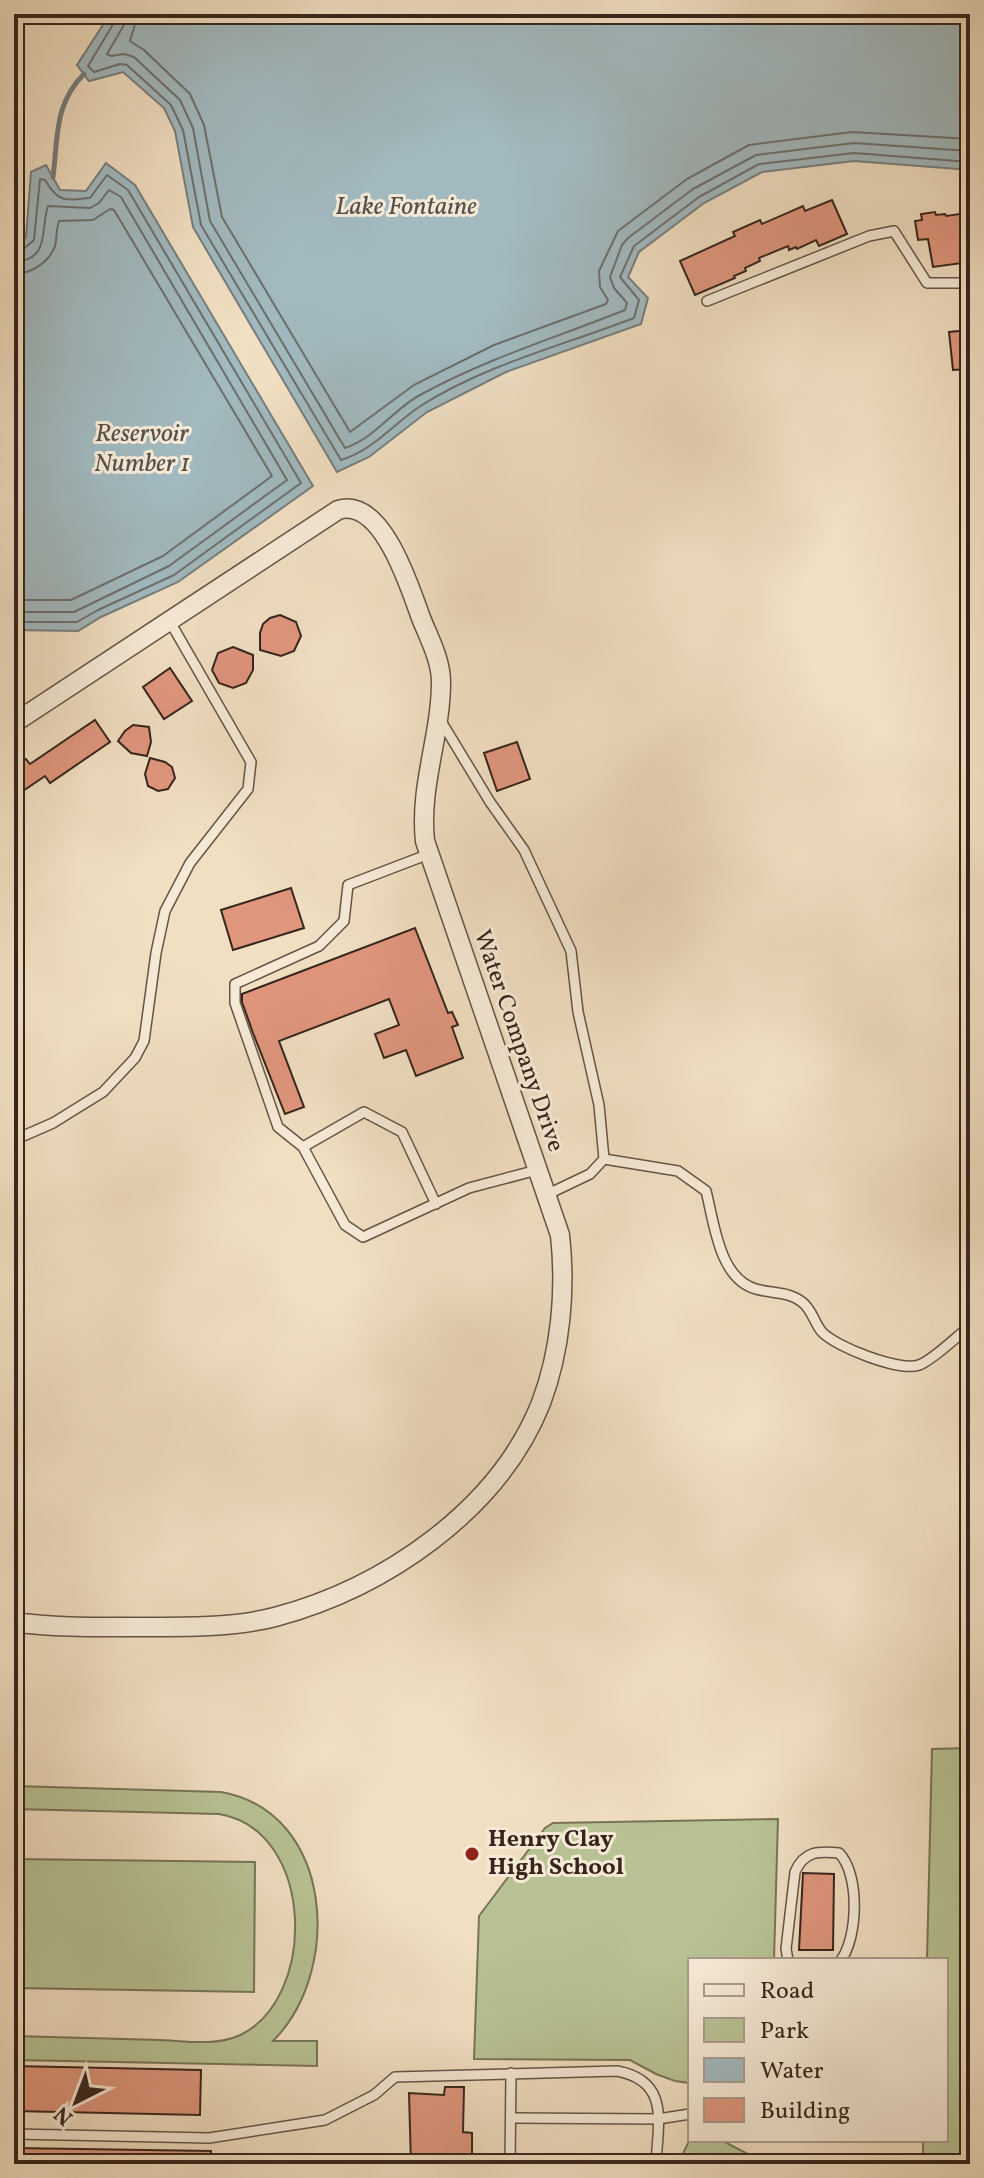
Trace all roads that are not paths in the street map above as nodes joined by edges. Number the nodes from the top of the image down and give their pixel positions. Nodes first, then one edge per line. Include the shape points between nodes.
1 (970, 283) edge
2 (707, 301) dead end
3 (169, 620) junction
4 (437, 715) junction
5 (14, 723) edge
6 (429, 854) junction
7 (14, 1140) edge
8 (303, 1147) junction
9 (604, 1159) junction
10 (537, 1170) junction
11 (546, 1195) junction
12 (436, 1204) junction
13 (970, 1330) edge
14 (14, 1622) edge
15 (788, 1958) edge
16 (843, 1958) edge
17 (511, 2073) junction
18 (688, 2114) edge
19 (511, 2118) junction
20 (658, 2119) junction
21 (14, 2134) edge
22 (510, 2164) edge
23 (656, 2164) edge

1 - 2 lane via 927,283 894,231 869,236
3 - 4 street, Water Company Drive via 327,517 354,509 379,528 405,575 439,669
3 - 5 street, Water Company Drive
3 - 7 lane via 251,762 248,789 190,863 165,911 144,1041 135,1058 103,1092
4 - 6 street, Water Company Drive via 424,799
4 - 9 lane via 524,850 571,951
6 - 8 lane via 348,885 344,921 319,946 235,984 235,1003 278,1127
6 - 10 street, Water Company Drive
8 - 12 lane via 345,1225 363,1237
8 - 12 lane via 364,1112 402,1132
9 - 11 lane via 590,1174
9 - 13 lane via 678,1171 706,1191 730,1270 748,1287 789,1294 806,1304 823,1334 845,1346 893,1366 919,1365
10 - 11 street, Water Company Drive
10 - 12 lane via 469,1188
11 - 14 street, Water Company Drive via 560,1235 562,1287 545,1390 525,1435 489,1485 437,1536 368,1583 273,1618 184,1627
15 - 16 lane via 795,1872 799,1862 817,1851 839,1853 850,1870 851,1935
17 - 19 lane
17 - 20 lane via 632,2074 654,2091
17 - 21 lane via 395,2077 374,2095 325,2120 209,2138
18 - 20 lane
19 - 20 lane
19 - 22 lane
20 - 23 lane

